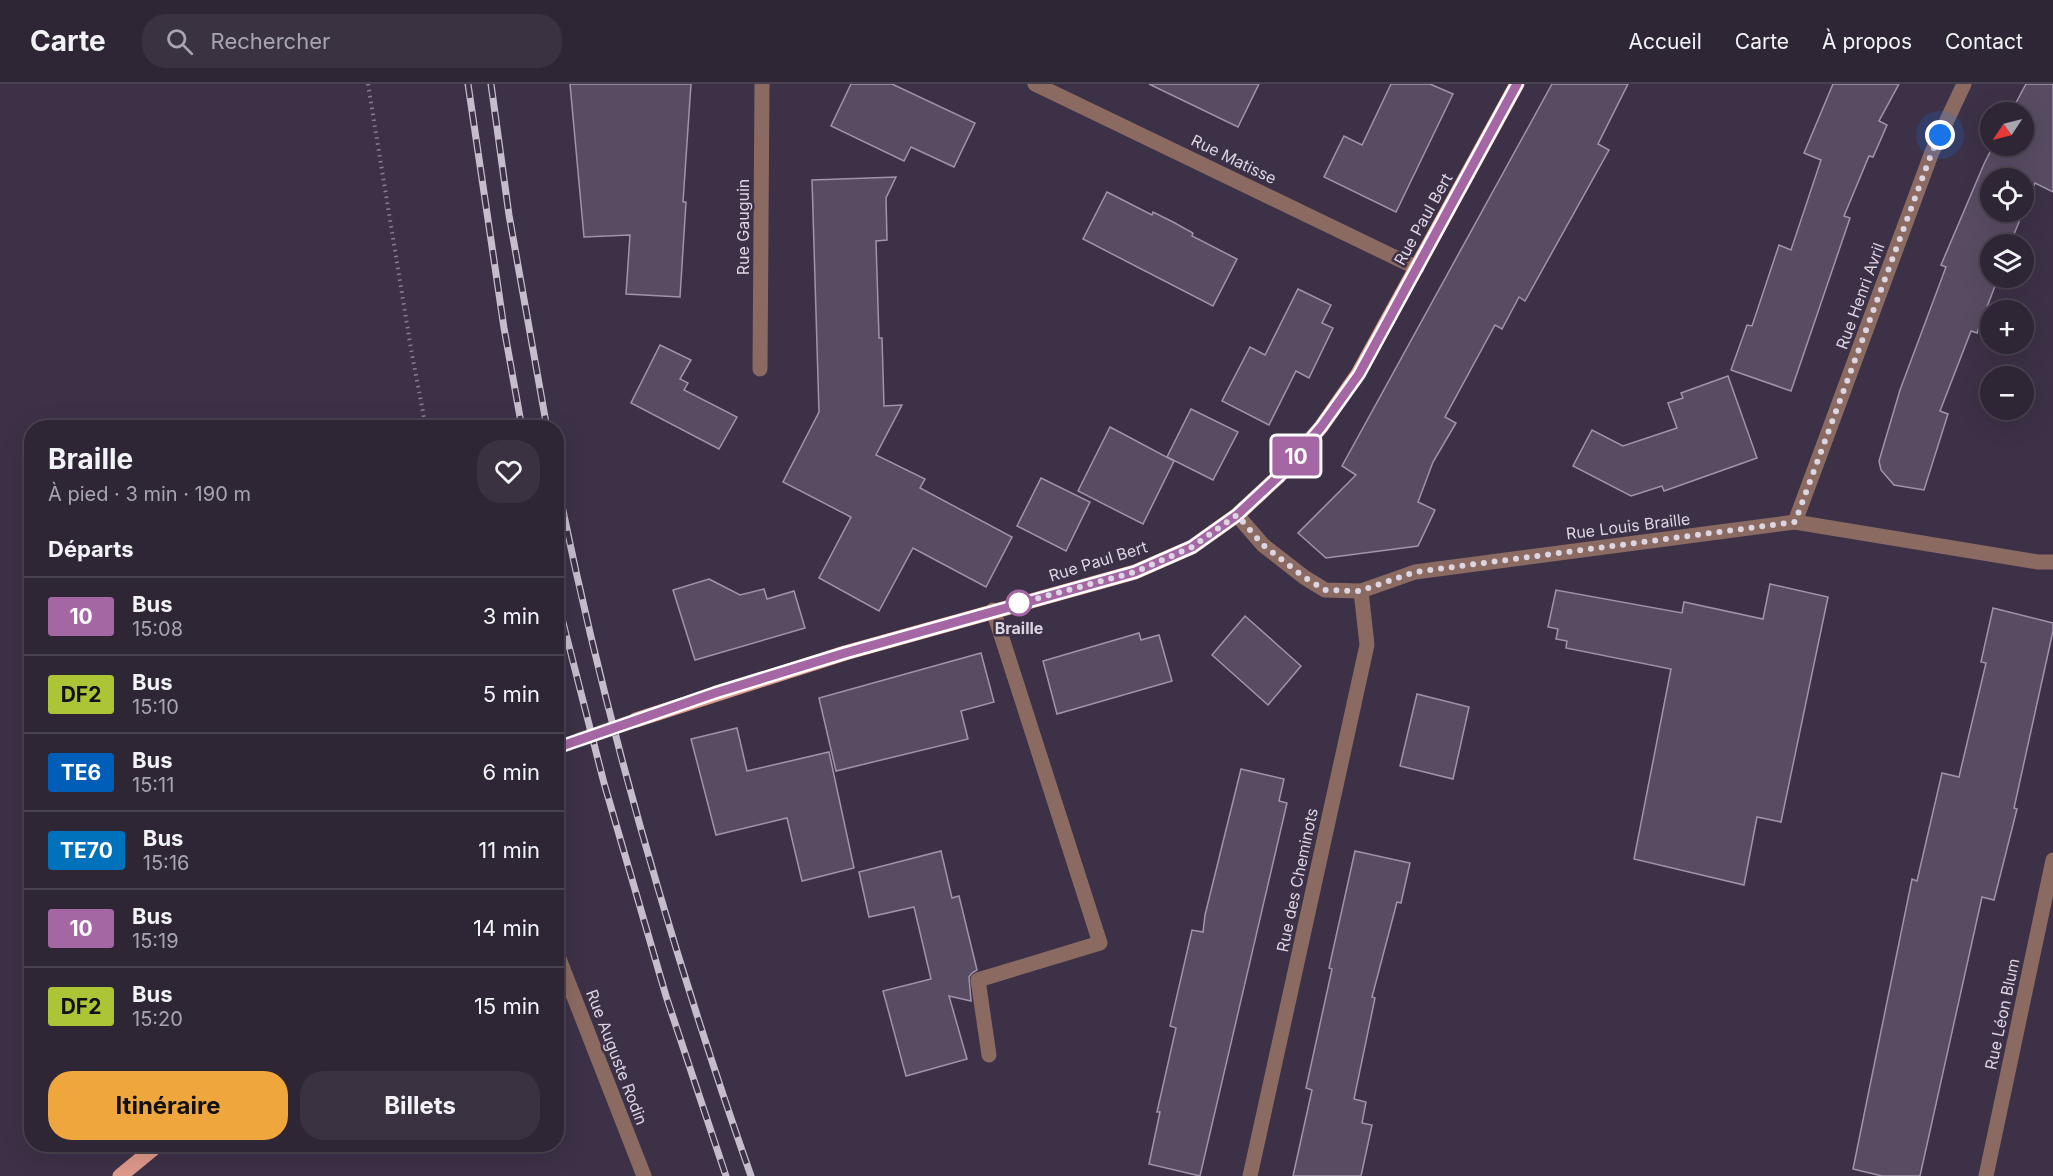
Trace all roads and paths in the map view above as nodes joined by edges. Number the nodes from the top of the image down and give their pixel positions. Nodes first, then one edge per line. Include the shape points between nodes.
1 (368, 84) edge
2 (762, 84) edge
3 (1035, 84) edge
4 (1517, 84) edge
5 (1964, 84) edge
6 (1417, 268) junction
7 (760, 369) dead end
8 (424, 420) edge
9 (1237, 515) junction
10 (1795, 522) junction
11 (2053, 562) edge
12 (1360, 591) junction
13 (993, 610) junction
14 (636, 720) tunnel mouth
15 (2053, 860) edge
16 (564, 971) edge
17 (988, 1056) dead end
18 (149, 1152) edge
19 (120, 1176) edge
20 (644, 1176) edge
21 (1250, 1176) edge
22 (1986, 1176) edge

1 - 8 path
2 - 7 street, Rue Gauguin
3 - 6 street, Rue Matisse
4 - 6 main road, Rue Paul Bert
5 - 10 street, Rue Henri Avril via 1932,152
6 - 9 main road, Rue Paul Bert via 1359,374 1321,427 1280,475
9 - 12 street, Rue Louis Braille via 1263,545 1325,590
9 - 13 main road, Rue Paul Bert via 1192,547 1135,572
10 - 11 street, Rue Louis Braille
10 - 12 street, Rue Louis Braille via 1415,572
12 - 21 street, Rue des Cheminots via 1367,645
13 - 14 main road, Rue Paul Bert
13 - 17 street via 1100,943 978,980
15 - 22 street, Rue Léon Blum
16 - 20 street, Rue Auguste Rodin
18 - 19 main road

